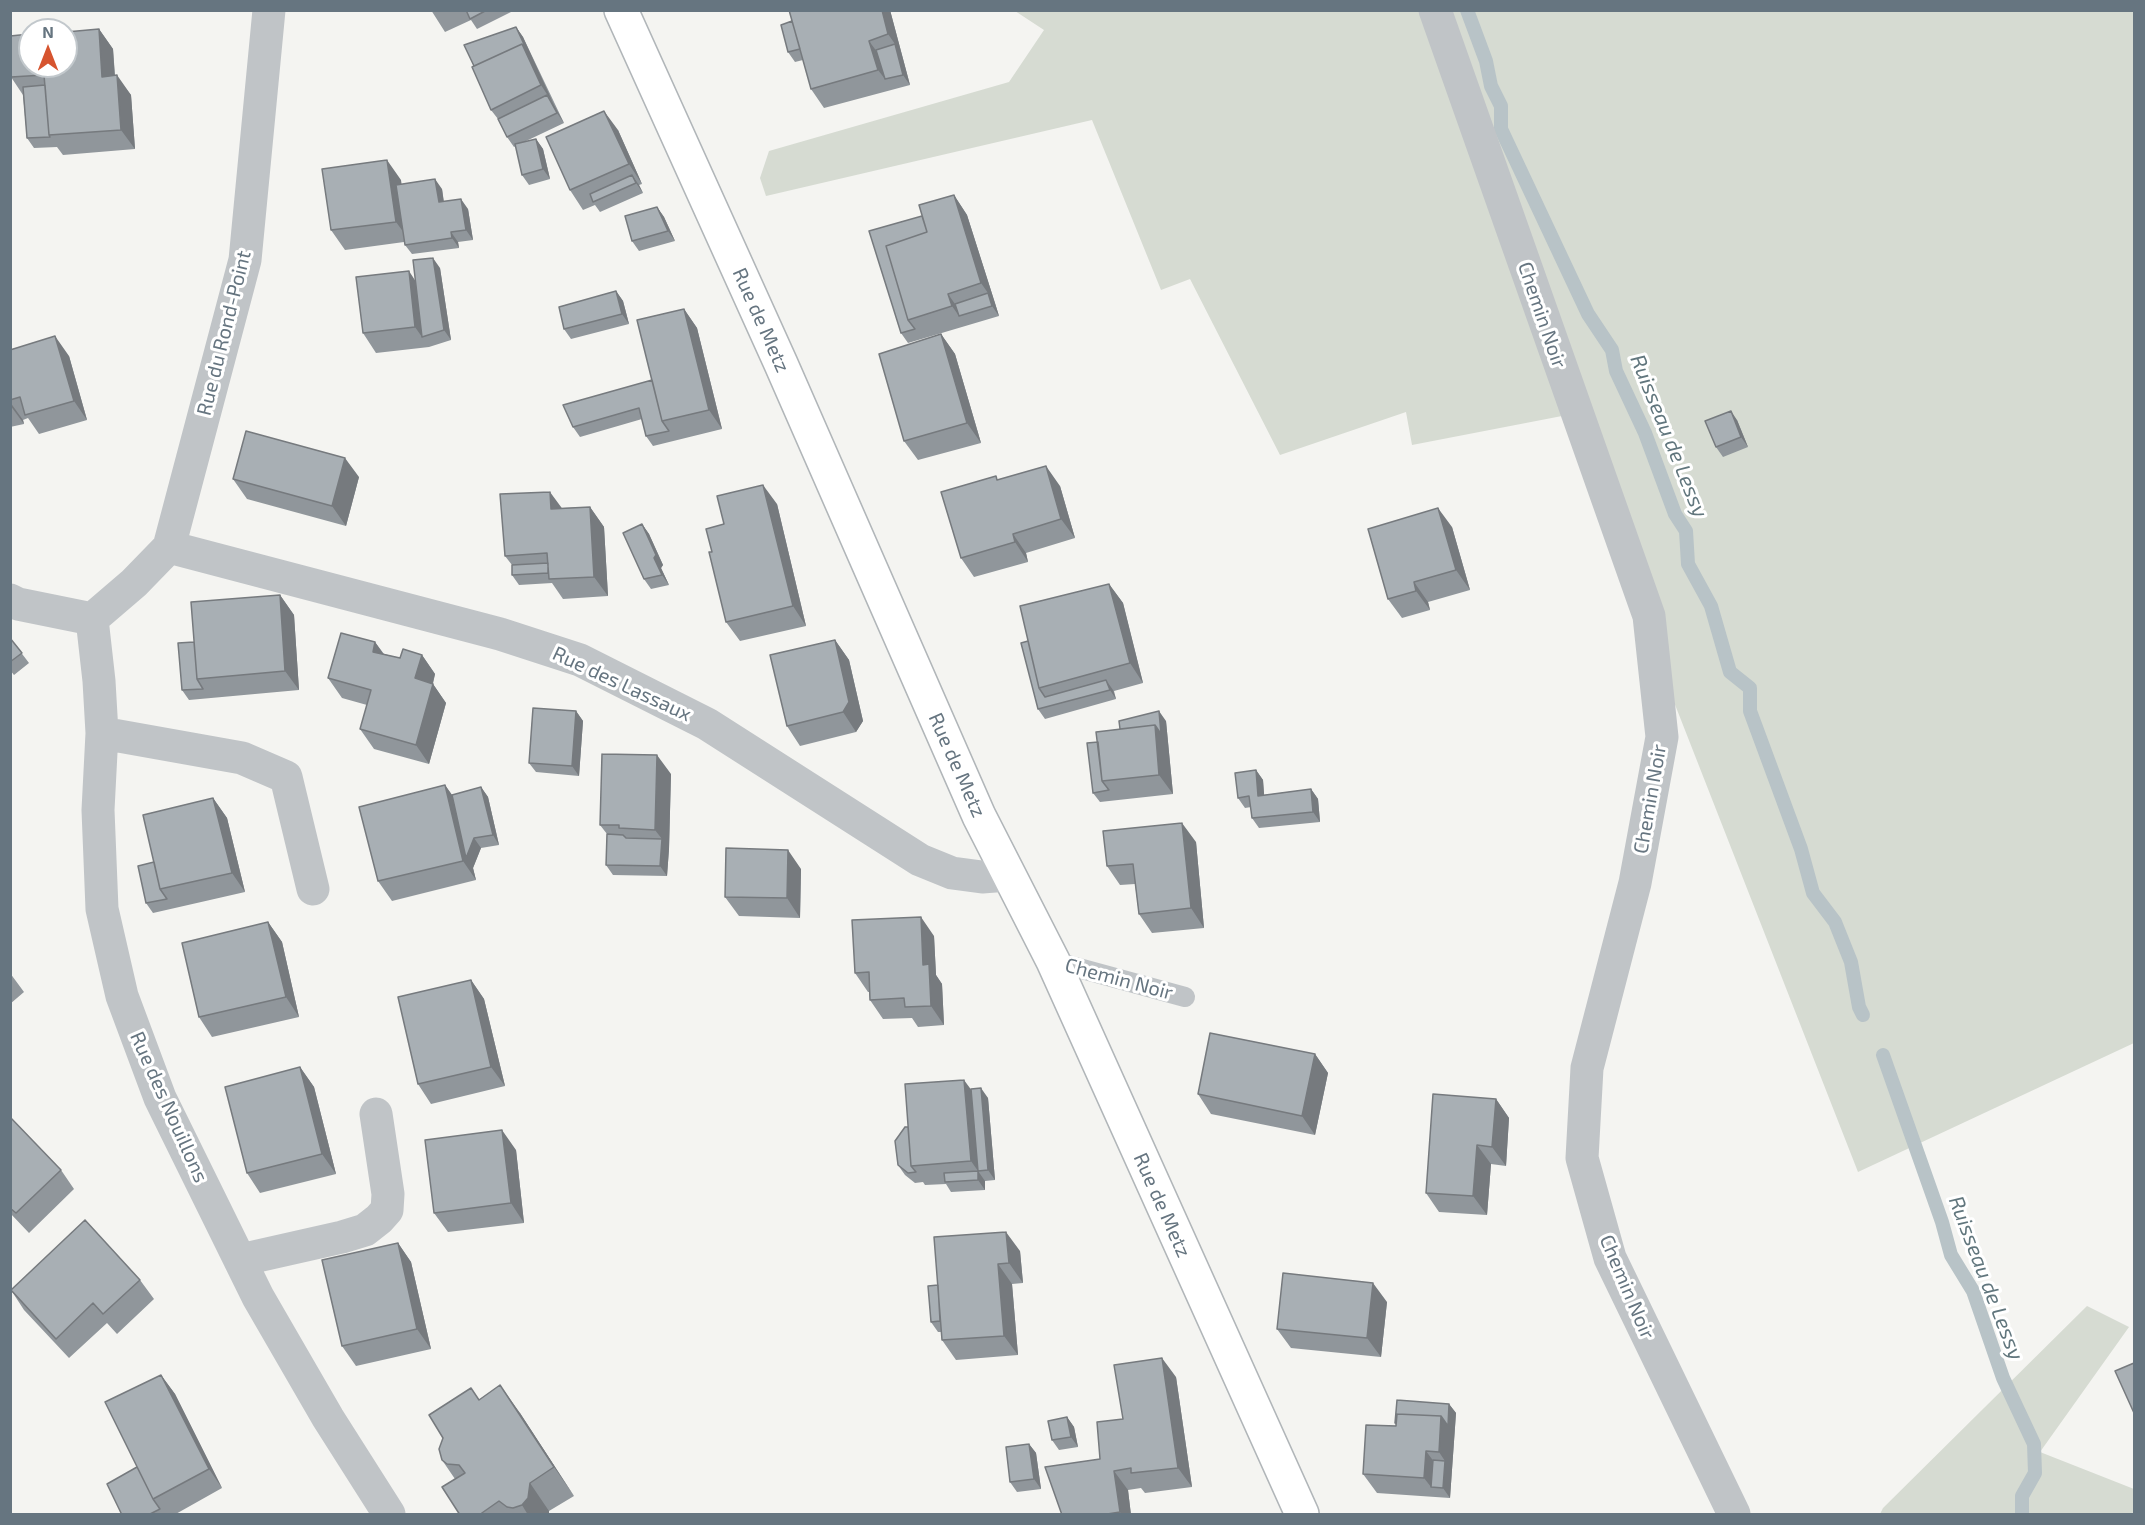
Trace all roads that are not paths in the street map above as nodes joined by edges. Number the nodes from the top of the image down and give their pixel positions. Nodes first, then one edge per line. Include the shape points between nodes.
1 (269, 10) edge
2 (621, 10) edge
3 (1435, 10) edge
4 (168, 547) junction
5 (10, 600) edge
6 (92, 619) junction
7 (102, 733) junction
8 (1008, 875) junction
9 (313, 889) dead end
10 (1053, 961) junction
11 (1185, 997) dead end
12 (376, 1114) dead end
13 (240, 1260) junction
14 (389, 1515) edge
15 (1302, 1515) edge
16 (1734, 1515) edge

1 - 4 street, Rue du Rond-Point via 245,260
2 - 8 main road, Rue de Metz
3 - 16 street, Chemin Noir via 1649,616 1662,737 1635,883 1587,1068 1582,1158 1610,1258
4 - 6 street, Rue du Rond-Point via 134,584
4 - 8 street, Rue des Lassaux via 490,631 580,660 707,724 920,860 952,873
5 - 6 street
6 - 7 street, Rue des Nouillons
7 - 9 street via 242,758 286,777
7 - 13 street, Rue des Nouillons via 98,810 102,909 122,996 160,1098
8 - 10 main road, Rue de Metz
10 - 11 lane, Chemin Noir
10 - 15 main road, Rue de Metz
12 - 13 street via 388,1194 387,1210 379,1219 365,1230 342,1237
13 - 14 street, Rue des Nouillons via 322,1408

